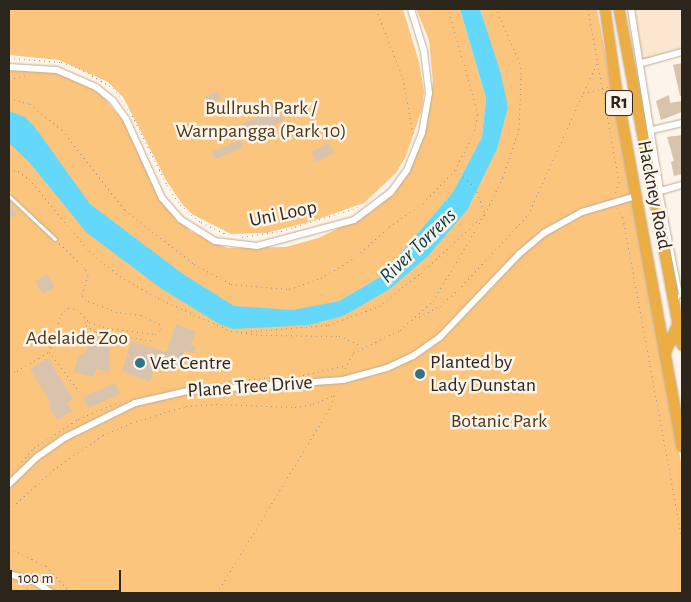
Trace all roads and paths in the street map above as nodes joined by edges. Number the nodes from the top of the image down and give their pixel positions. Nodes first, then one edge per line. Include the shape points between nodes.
1 (376, 9) edge
2 (411, 9) edge
3 (448, 9) edge
4 (496, 9) edge
5 (588, 9) edge
6 (605, 9) edge
7 (619, 9) edge
8 (631, 9) edge
9 (682, 52) edge
10 (9, 58) edge
11 (598, 62) junction
12 (642, 63) junction
13 (9, 67) edge
14 (603, 88) junction
15 (582, 94) junction
16 (9, 98) edge
17 (637, 100) junction
18 (619, 103) junction
19 (682, 123) edge
20 (652, 130) junction
21 (413, 140) dead end
22 (9, 169) edge
23 (456, 170) junction
24 (682, 186) edge
25 (657, 192) junction
26 (9, 196) edge
27 (636, 196) junction
28 (615, 201) junction
29 (365, 204) dead end
30 (485, 214) junction
31 (230, 236) dead end
32 (236, 236) dead end
33 (55, 238) joint
34 (646, 310) dead end
35 (641, 311) junction
36 (84, 317) junction
37 (418, 317) junction
38 (680, 323) edge
39 (240, 333) junction
40 (154, 341) dead end
41 (682, 345) edge
42 (363, 347) junction
43 (49, 352) junction
44 (665, 354) junction
45 (9, 372) edge
46 (343, 380) junction
47 (79, 391) dead end
48 (334, 395) junction
49 (682, 447) edge
50 (9, 484) edge
51 (9, 510) edge
52 (682, 539) edge
53 (9, 548) edge
54 (9, 574) edge
55 (17, 584) dead end
56 (37, 593) edge
57 (52, 593) edge
58 (71, 593) edge
59 (217, 593) edge

1 - 21 path via 404,78
2 - 13 street via 424,51 429,93 422,132 407,170 392,192 354,220 257,246 215,241 180,219 162,198 126,120 113,101 96,87 57,70
3 - 23 path via 478,114 473,136
4 - 30 path via 520,63 522,114 516,142
5 - 11 path
6 - 18 highway, Hackney Road / R1
7 - 17 highway, Hackney Road / R1
8 - 12 street, Hackney Road
9 - 12 street
10 - 31 path, Uni Loop via 61,62 79,68 113,88 130,111 180,205 201,222
11 - 14 path
11 - 15 path
12 - 20 street, Hackney Road
14 - 15 path
14 - 28 path via 619,182
15 - 37 path via 564,142 528,215 452,295 440,306
16 - 23 path via 30,104 62,130 125,210 166,245 212,276 250,288 289,289 338,269 423,203
17 - 18 highway
17 - 25 highway, Hackney Road / R1
18 - 27 highway, Hackney Road / R1
19 - 20 street
20 - 25 street, Hackney Road
22 - 39 path via 18,170 29,179 89,251 120,276 197,317
23 - 30 path via 475,187
24 - 25 street
25 - 38 highway, Hackney Road / R1
26 - 33 lane
27 - 28 street, Plane Tree Drive
27 - 44 highway, Hackney Road / R1
28 - 35 path via 623,218
28 - 46 street, Plane Tree Drive via 582,212 544,233 519,254 440,337 413,356 387,368
29 - 32 path, Uni Loop via 281,231
30 - 37 path via 444,285
30 - 39 path via 421,273 379,306 328,326
33 - 36 path via 85,268 88,275 82,294 86,300 117,312 141,315 160,324 161,329 155,334 107,328
34 - 35 path
35 - 52 path
36 - 40 path via 86,325 96,332
36 - 43 path via 72,307 64,310
37 - 42 path
38 - 41 highway, Hackney Road / R1
38 - 44 highway
39 - 42 path via 339,336
42 - 46 path via 344,366
43 - 45 path via 17,371
43 - 47 path
44 - 49 highway, Hackney Road / R1
46 - 48 path
46 - 50 street, Plane Tree Drive via 188,390 136,403 66,437
48 - 51 path via 313,404 294,407 186,406 139,420 103,435 78,452 27,490
48 - 59 path via 331,406
53 - 58 path via 46,566
54 - 57 street via 34,581
55 - 56 path

